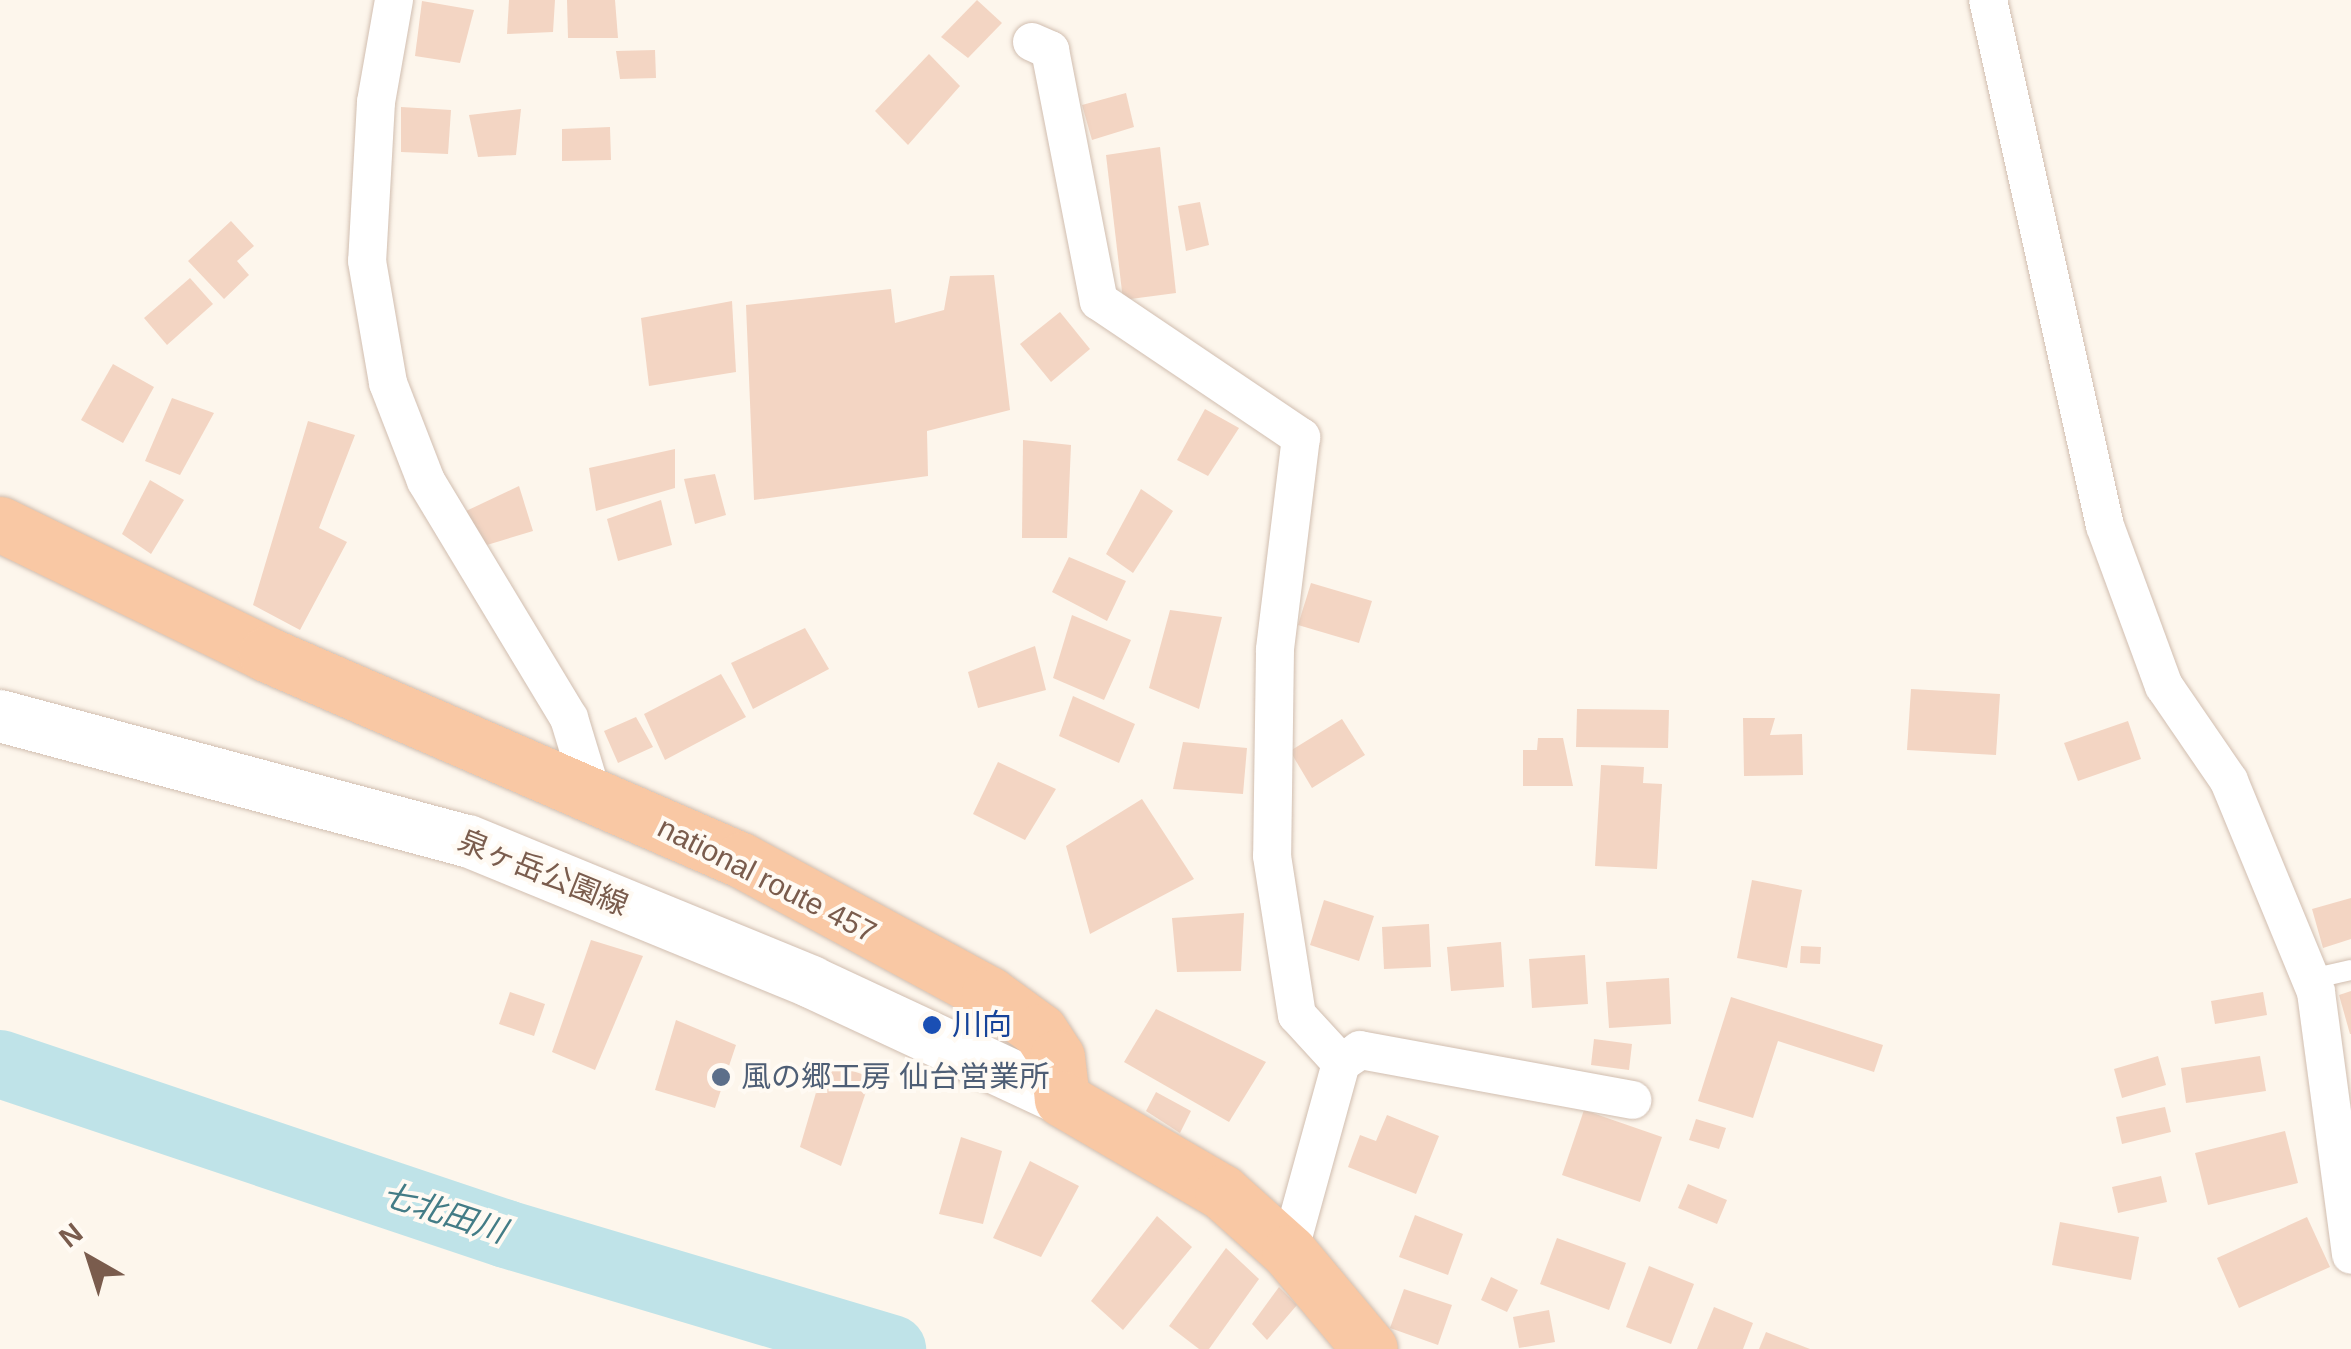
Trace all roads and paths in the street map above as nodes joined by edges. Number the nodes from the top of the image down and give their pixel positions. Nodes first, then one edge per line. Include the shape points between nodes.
1 (394, 0) edge
2 (1988, 0) edge
3 (1032, 42) dead end
4 (0, 524) edge
5 (0, 716) edge
6 (593, 797) junction
7 (2351, 970) edge
8 (2312, 979) junction
9 (1341, 1063) junction
10 (1062, 1099) junction
11 (1632, 1100) dead end
12 (2344, 1166) edge
13 (1289, 1252) junction
14 (2351, 1255) edge
15 (1370, 1349) edge

1 - 6 street via 376,102 367,261 388,383 426,481 569,718
2 - 8 street via 2104,526 2164,686 2228,781
3 - 9 street via 1050,50 1099,301 1300,437 1276,650 1272,856 1297,1015
4 - 6 highway, national route 457
5 - 10 main road, 泉ヶ岳公園線 via 468,841 811,982
6 - 10 highway, national route 457 via 742,860 989,994 1040,1031 1057,1056
7 - 8 lane
8 - 12 street
9 - 11 street via 1360,1050
9 - 13 street
10 - 13 highway via 1222,1192
12 - 14 street
13 - 15 highway

